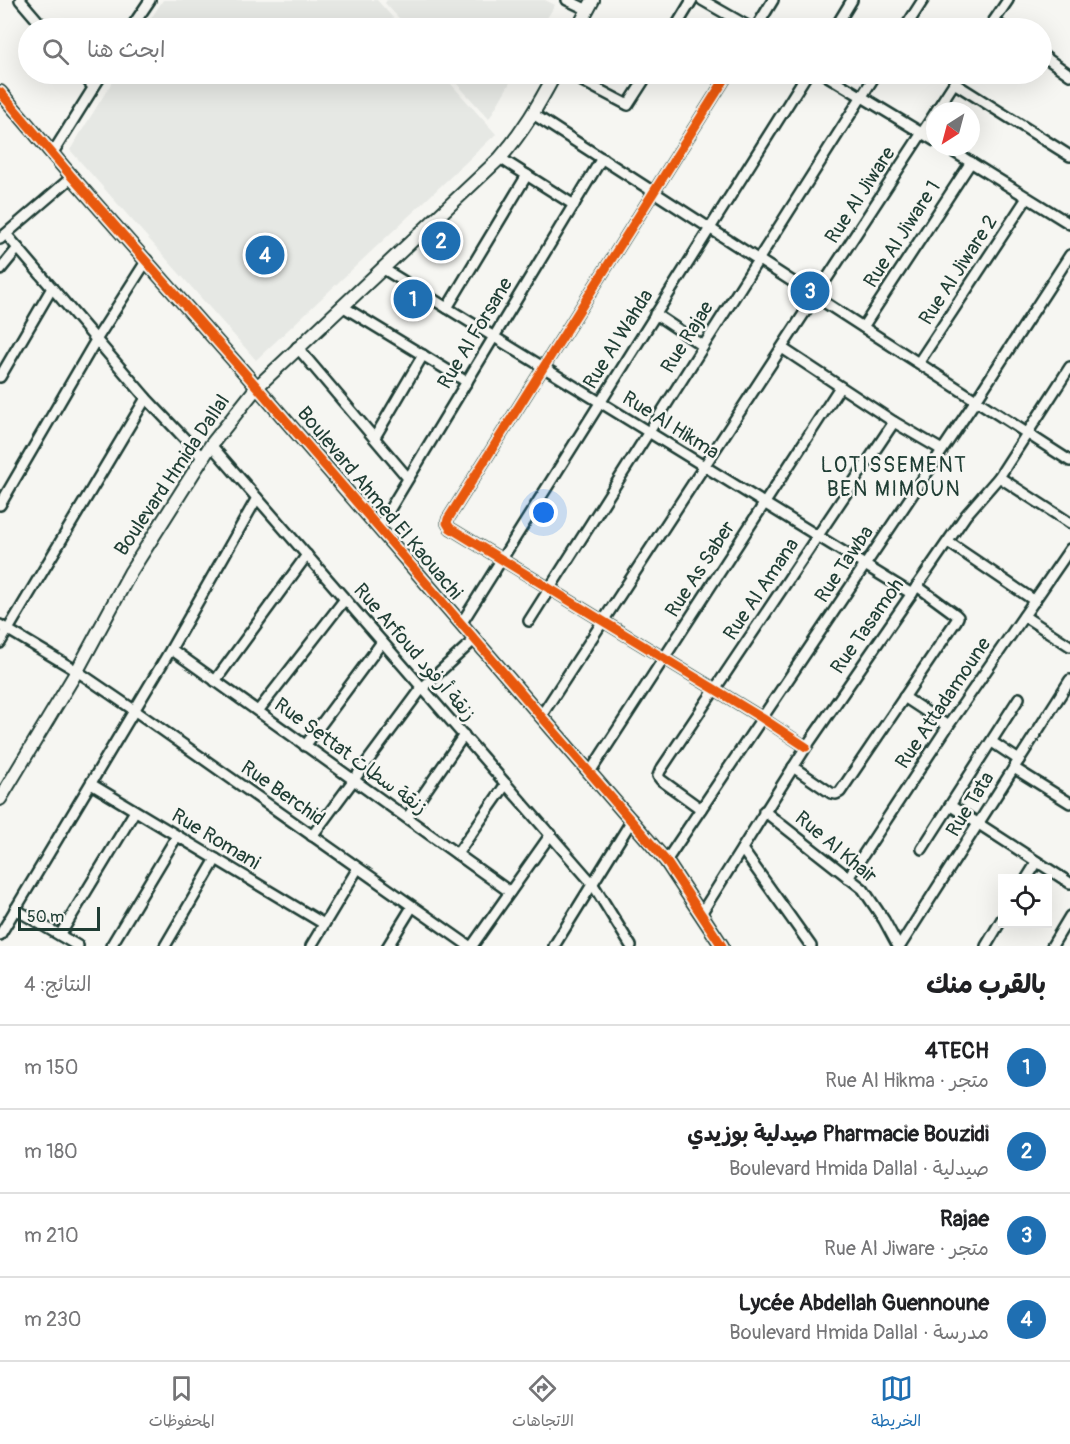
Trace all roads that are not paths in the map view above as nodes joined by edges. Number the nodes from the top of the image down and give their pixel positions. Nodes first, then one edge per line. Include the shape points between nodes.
1 (20, 0) edge
2 (150, 0) edge
3 (567, 0) edge
4 (692, 0) edge
5 (702, 0) edge
6 (773, 0) edge
7 (852, 0) edge
8 (923, 0) edge
9 (1008, 0) edge
10 (590, 5) edge
11 (35, 18) edge
12 (138, 18) edge
13 (681, 18) edge
14 (734, 18) edge
15 (762, 18) edge
16 (841, 18) edge
17 (911, 18) edge
18 (996, 18) edge
19 (1052, 63) edge
20 (1070, 75) edge
21 (90, 84) edge
22 (95, 84) edge
23 (550, 84) edge
24 (588, 84) edge
25 (642, 84) edge
26 (722, 84) edge
27 (801, 84) edge
28 (840, 84) edge
29 (869, 84) edge
30 (953, 84) edge
31 (956, 84) edge
32 (93, 87) junction
33 (0, 92) edge
34 (861, 97) junction
35 (942, 102) edge
36 (533, 114) junction
37 (926, 127) edge
38 (922, 133) junction
39 (926, 135) edge
40 (52, 154) junction
41 (961, 156) edge
42 (1070, 156) edge
43 (500, 158) junction
44 (602, 158) junction
45 (971, 162) junction
46 (527, 175) junction
47 (72, 177) junction
48 (653, 191) junction
49 (1027, 198) junction
50 (574, 205) junction
51 (1070, 224) edge
52 (709, 228) junction
53 (3, 236) edge
54 (18, 248) junction
55 (1070, 255) edge
56 (758, 259) junction
57 (147, 260) junction
58 (382, 268) junction
59 (0, 270) edge
60 (52, 288) junction
61 (816, 296) junction
62 (342, 306) junction
63 (447, 308) junction
64 (655, 315) junction
65 (863, 327) junction
66 (494, 337) junction
67 (96, 340) junction
68 (703, 346) junction
69 (297, 348) junction
70 (782, 348) junction
71 (423, 355) junction
72 (920, 362) junction
73 (1070, 367) edge
74 (544, 368) junction
75 (0, 377) edge
76 (467, 382) junction
77 (257, 387) junction
78 (840, 387) junction
79 (146, 398) junction
80 (976, 400) junction
81 (600, 402) junction
82 (894, 422) junction
83 (648, 432) junction
84 (1027, 433) junction
85 (375, 437) junction
86 (211, 445) junction
87 (942, 450) junction
88 (203, 458) junction
89 (1069, 459) edge
90 (704, 466) junction
91 (999, 477) junction
92 (408, 478) junction
93 (257, 498) junction
94 (764, 504) junction
95 (0, 505) edge
96 (1070, 523) edge
97 (379, 527) junction
98 (818, 537) junction
99 (948, 542) junction
100 (1070, 549) edge
101 (307, 555) junction
102 (501, 559) junction
103 (865, 565) junction
104 (549, 588) junction
105 (914, 590) junction
106 (345, 598) junction
107 (1035, 601) junction
108 (1024, 616) junction
109 (529, 621) dead end
110 (604, 622) junction
111 (461, 624) junction
112 (4, 628) edge
113 (475, 639) junction
114 (382, 642) junction
115 (0, 643) edge
116 (1070, 646) edge
117 (171, 650) junction
118 (664, 658) junction
119 (77, 671) junction
120 (1070, 680) edge
121 (215, 681) junction
122 (422, 688) junction
123 (715, 689) junction
124 (904, 697) junction
125 (1019, 698) dead end
126 (134, 710) junction
127 (258, 711) junction
128 (541, 716) junction
129 (762, 718) junction
130 (948, 726) junction
131 (464, 735) junction
132 (992, 742) junction
133 (305, 746) junction
134 (806, 747) junction
135 (1017, 764) junction
136 (793, 767) junction
137 (590, 772) junction
138 (353, 779) junction
139 (91, 784) junction
140 (506, 784) junction
141 (0, 799) edge
142 (1070, 803) edge
143 (951, 806) junction
144 (701, 809) junction
145 (135, 811) junction
146 (764, 811) junction
147 (406, 818) junction
148 (632, 820) junction
149 (980, 823) junction
150 (551, 834) junction
151 (177, 836) junction
152 (312, 836) junction
153 (742, 849) junction
154 (922, 849) dead end
155 (457, 854) junction
156 (216, 859) junction
157 (666, 861) junction
158 (1037, 862) junction
159 (358, 868) junction
160 (1030, 874) edge
161 (848, 878) junction
162 (592, 883) junction
163 (1070, 884) edge
164 (510, 892) junction
165 (411, 907) junction
166 (15, 909) junction
167 (702, 912) junction
168 (1070, 916) edge
169 (324, 924) junction
170 (998, 925) edge
171 (0, 935) edge
172 (60, 935) junction
173 (78, 946) edge
174 (111, 946) edge
175 (165, 946) edge
176 (311, 946) edge
177 (388, 946) edge
178 (470, 946) edge
179 (554, 946) edge
180 (631, 946) edge
181 (722, 946) edge
182 (811, 946) edge
183 (899, 946) edge
184 (986, 946) edge
185 (1052, 946) edge

1 - 11 street
2 - 12 street
3 - 10 street
4 - 13 street
5 - 14 street
6 - 15 street
7 - 16 street
8 - 17 street
9 - 18 street
19 - 20 street
21 - 32 street
22 - 32 street
23 - 36 street, Boulevard Hmida Dallal
24 - 25 street via 628,105
26 - 48 street
27 - 52 street, Rue Al Wahda
28 - 34 street
29 - 34 street, Rue Rajae
30 - 35 street, Rue Al Jiware
31 - 42 street
32 - 40 street
33 - 40 street, Boulevard Ahmed El Kaouachi
34 - 38 street
34 - 56 street, Rue Rajae
36 - 43 street, Boulevard Hmida Dallal
36 - 44 street
37 - 38 street, Rue Al Jiware
38 - 39 street
38 - 61 street, Rue Al Jiware
40 - 47 street, Boulevard Ahmed El Kaouachi
41 - 45 street
43 - 46 street
43 - 58 street, Boulevard Hmida Dallal
44 - 48 street
44 - 50 street, Rue Al Forsane
45 - 49 street
45 - 65 street, Rue Al Jiware 1
46 - 50 street
46 - 63 street
47 - 53 street
47 - 57 street, Boulevard Ahmed El Kaouachi
48 - 52 street
48 - 74 street
49 - 51 street
49 - 72 street, Rue Al Jiware 2
50 - 66 street, Rue Al Forsane
52 - 56 street
52 - 64 street, Rue Al Wahda
53 - 54 street
54 - 59 street
54 - 60 street
55 - 80 street, Rue Tawba
56 - 61 street
56 - 68 street, Rue Rajae
57 - 67 street
57 - 77 street, Boulevard Ahmed El Kaouachi
58 - 62 street, Boulevard Hmida Dallal
58 - 63 street, Rue Al Hikma
60 - 67 street
60 - 75 street
61 - 65 street
61 - 70 street, Rue Al Jiware
62 - 69 street, Boulevard Hmida Dallal
62 - 71 street
63 - 66 street, Rue Al Hikma
64 - 68 street
64 - 81 street, Rue Al Wahda
65 - 72 street
66 - 74 street, Rue Al Hikma
66 - 76 street, Rue Al Forsane
67 - 79 street
67 - 95 street
68 - 83 street, Rue Rajae
69 - 77 street, Boulevard Hmida Dallal
69 - 85 street
70 - 78 street
70 - 90 street, Rue Al Jiware
71 - 76 street
71 - 85 street
72 - 80 street
73 - 84 street, Rue Tasamoh
74 - 81 street, Rue Al Hikma
74 - 102 street via 447,524
76 - 92 street, Rue Al Forsane
77 - 86 street, Boulevard Hmida Dallal
77 - 97 street, Boulevard Ahmed El Kaouachi
78 - 82 street
78 - 94 street, Rue As Saber
79 - 88 street
79 - 112 street
80 - 84 street
80 - 87 street, Rue Tawba
81 - 83 street, Rue Al Hikma
81 - 102 street, Rue Al Wahda
82 - 87 street
82 - 98 street, Rue Al Amana
83 - 90 street, Rue Al Hikma
83 - 104 street, Rue Rajae
84 - 89 street
84 - 91 street, Rue Tasamoh
85 - 92 street
86 - 88 street, Boulevard Hmida Dallal
86 - 93 street, Rue Arfoud زنقة أرفود
87 - 103 street, Rue Tawba
88 - 119 street, Boulevard Hmida Dallal via 130,573
90 - 94 street, Rue Al Hikma
90 - 110 street, Rue Al Jiware
91 - 96 street
91 - 99 street, Rue Tasamoh
92 - 97 street, Rue Al Forsane
93 - 101 street, Rue Arfoud زنقة أرفود
93 - 117 street
94 - 98 street, Rue Al Hikma
94 - 118 street, Rue As Saber
97 - 111 street, Boulevard Ahmed El Kaouachi
98 - 103 street, Rue Al Hikma
98 - 123 street, Rue Al Amana
99 - 105 street, Rue Tasamoh
99 - 107 street
100 - 107 street, Rue Attadamoune
101 - 106 street, Rue Arfoud زنقة أرفود
101 - 121 street
102 - 104 street
102 - 111 street, Rue Al Wahda
103 - 105 street, Rue Al Hikma
103 - 129 street, Rue Tawba
104 - 109 street, Rue Rajae
104 - 110 street
105 - 124 street, Rue Al Hikma via 958,617
105 - 134 street, Rue Tasamoh
106 - 114 street, Rue Arfoud زنقة أرفود
106 - 127 street
107 - 108 street, Rue Attadamoune
108 - 116 street
108 - 130 street, Rue Attadamoune
110 - 118 street
110 - 128 street, Rue Al Jiware
111 - 113 street, Boulevard Ahmed El Kaouachi
112 - 115 street
112 - 119 street, Rue Berchid
113 - 122 street
113 - 128 street, Boulevard Ahmed El Kaouachi
114 - 122 street, Rue Arfoud زنقة أرفود
114 - 133 street
117 - 121 street, Rue Settat زنقة سطات
117 - 126 street
118 - 123 street
118 - 137 street, Rue As Saber
119 - 126 street, Rue Berchid
119 - 141 street, Boulevard Hmida Dallal
120 - 135 street, Rue Tata
121 - 127 street, Rue Settat زنقة سطات
122 - 131 street, Rue Arfoud زنقة أرفود
122 - 138 street
123 - 129 street
123 - 144 street, Rue Al Amana via 658,776
124 - 130 street
124 - 136 street via 840,792 836,794
125 - 132 street
126 - 139 street
126 - 152 street, Rue Berchid
127 - 133 street, Rue Settat زنقة سطات
128 - 137 street, Boulevard Ahmed El Kaouachi
129 - 134 street
129 - 144 street, Rue Tawba
130 - 161 street, Rue Attadamoune
131 - 140 street, Rue Arfoud زنقة أرفود
131 - 147 street
132 - 135 street
132 - 143 street
133 - 138 street, Rue Settat زنقة سطات
134 - 136 street, Rue Tasamoh
135 - 142 street
135 - 149 street, Rue Tata
136 - 146 street, Rue Tasamoh
137 - 148 street, Boulevard Ahmed El Kaouachi
138 - 147 street, Rue Settat زنقة سطات
138 - 152 street
139 - 145 street, Rue Romani
139 - 166 street
140 - 150 street, Rue Arfoud زنقة أرفود
140 - 155 street
143 - 149 street
143 - 154 street
144 - 157 street, Rue Tawba
145 - 151 street, Rue Romani
145 - 172 street
146 - 153 street, Rue Tasamoh
146 - 161 street, Rue Al Khair
147 - 155 street, Rue Settat زنقة سطات
148 - 157 street, Boulevard Ahmed El Kaouachi
148 - 162 street
149 - 158 street
149 - 183 street, Rue Tata
150 - 162 street, Rue Arfoud زنقة أرفود
150 - 164 street
151 - 156 street, Rue Romani
151 - 174 street
152 - 159 street, Rue Berchid
153 - 167 street, Rue Tasamoh
153 - 182 street
155 - 164 street, Rue Settat زنقة سطات
156 - 169 street, Rue Romani
156 - 175 street
157 - 167 street, Boulevard Ahmed El Kaouachi
158 - 160 street
158 - 163 street
159 - 165 street, Rue Berchid
159 - 169 street
161 - 183 street, Rue Al Khair via 872,900
162 - 179 street
162 - 180 street, Rue Arfoud زنقة أرفود
164 - 178 street
165 - 177 street
165 - 178 street, Rue Berchid
166 - 171 street
166 - 172 street
167 - 181 street, Boulevard Ahmed El Kaouachi
168 - 185 street
169 - 176 street
170 - 184 street
172 - 173 street

